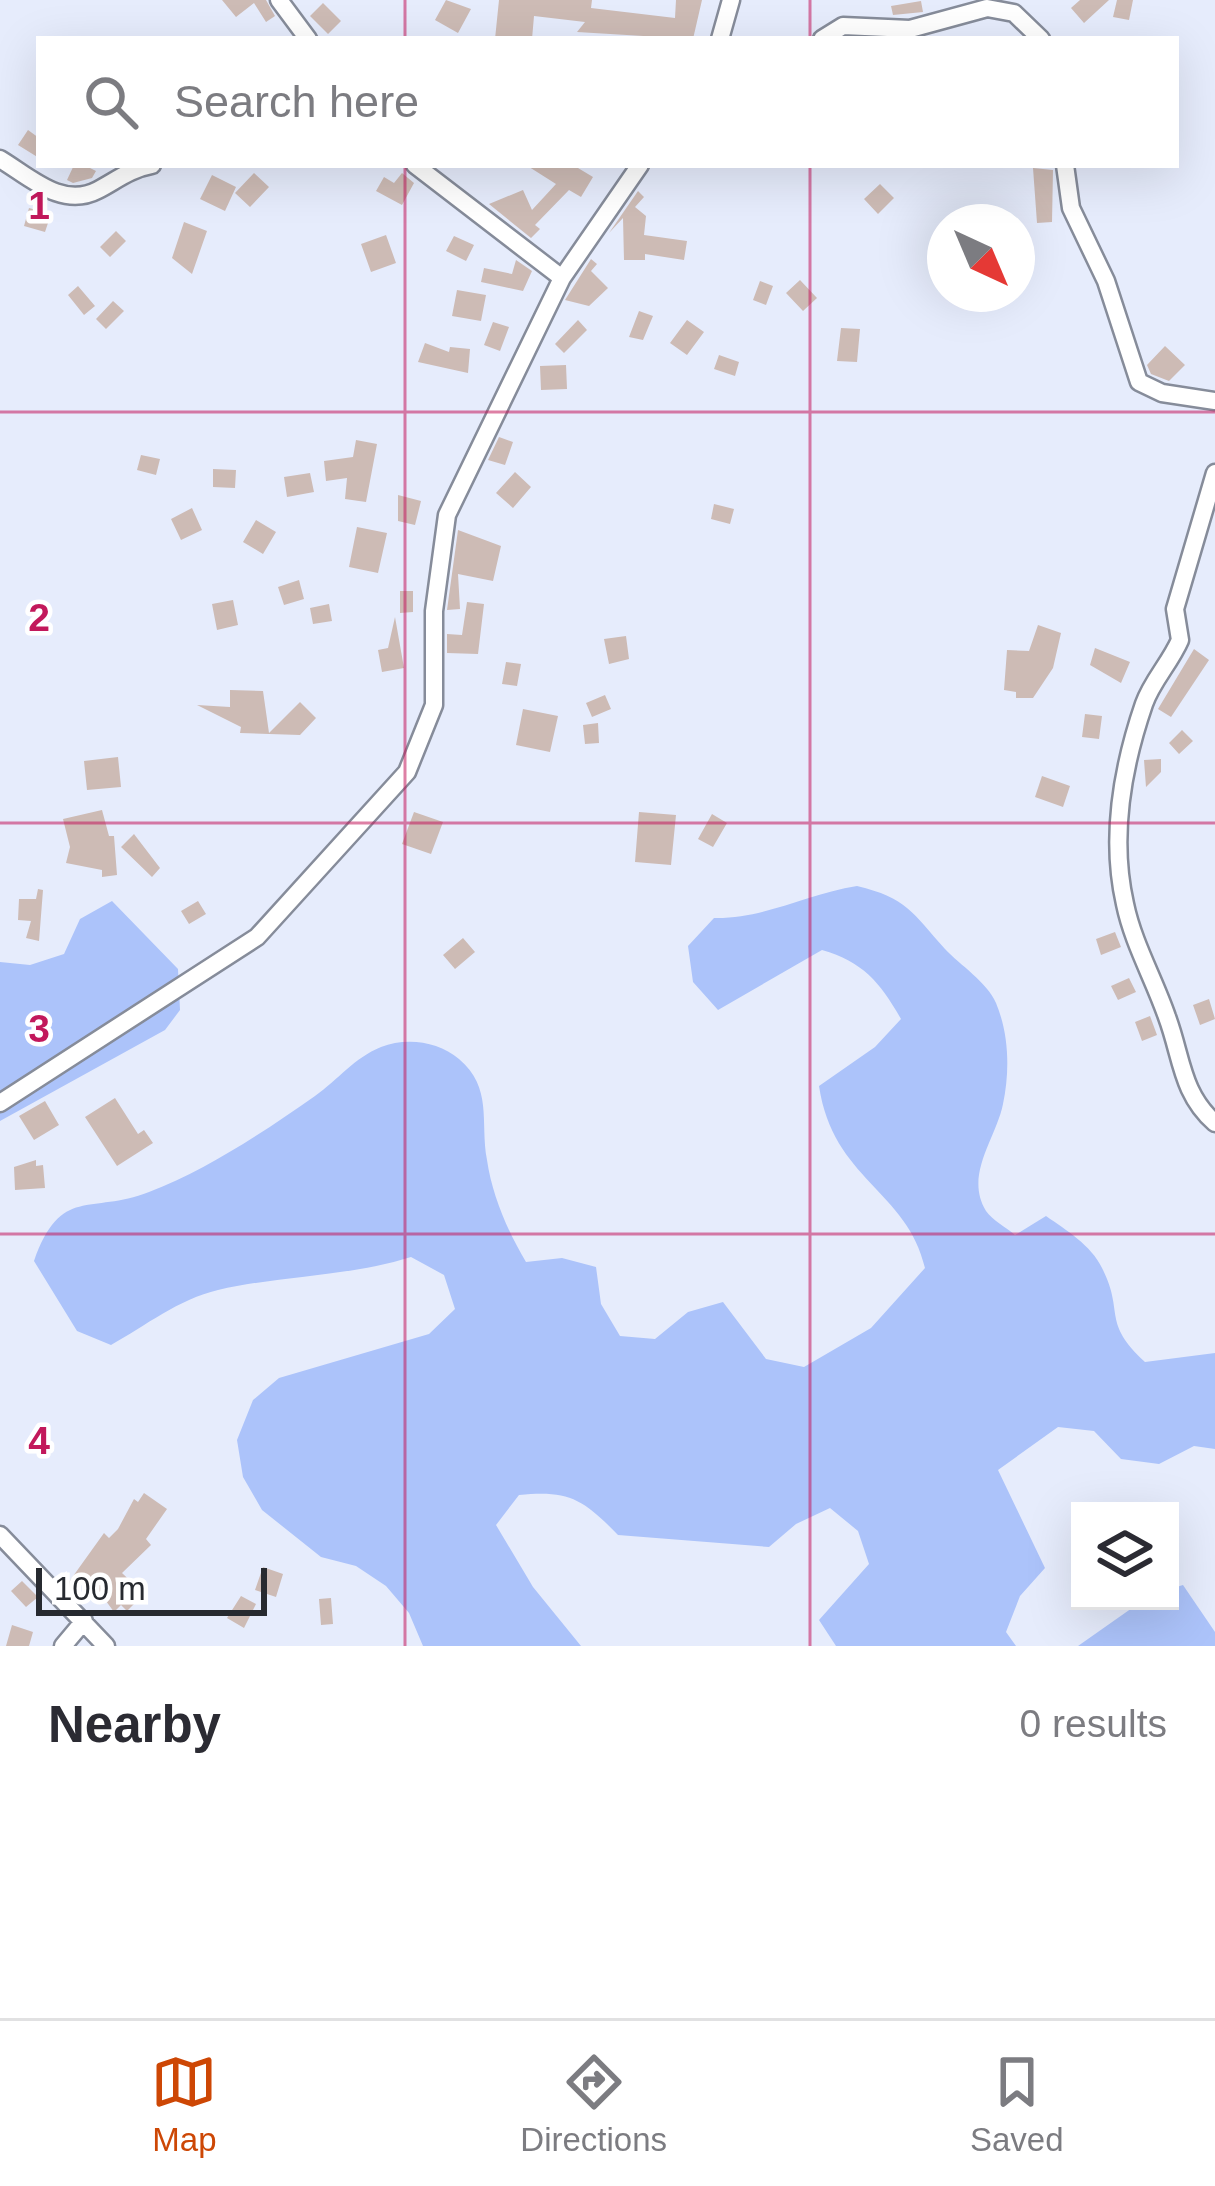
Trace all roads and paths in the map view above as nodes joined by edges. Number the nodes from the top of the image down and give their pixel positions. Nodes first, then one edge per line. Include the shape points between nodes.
1 (279, 0) edge
2 (731, 0) edge
3 (306, 36) edge
4 (721, 36) edge
5 (827, 36) edge
6 (1038, 36) edge
7 (0, 159) edge
8 (136, 168) edge
9 (419, 168) edge
10 (638, 168) edge
11 (1065, 168) edge
12 (562, 278) junction
13 (1215, 401) edge
14 (1215, 473) edge
15 (0, 1103) edge
16 (1215, 1123) edge
17 (0, 1535) edge
18 (84, 1621) junction
19 (63, 1646) edge
20 (106, 1646) edge

1 - 3 street
2 - 4 street
5 - 6 street via 843,26 910,29 1003,8
7 - 8 street via 76,199
9 - 12 street
10 - 12 street
11 - 13 street via 1071,208 1106,281 1139,382
12 - 15 street via 448,514 434,611 434,705 407,772 257,937
14 - 16 street via 1175,609 1180,640 1134,735 1118,840 1125,905 1190,1097
17 - 18 street
18 - 19 street
18 - 20 street

